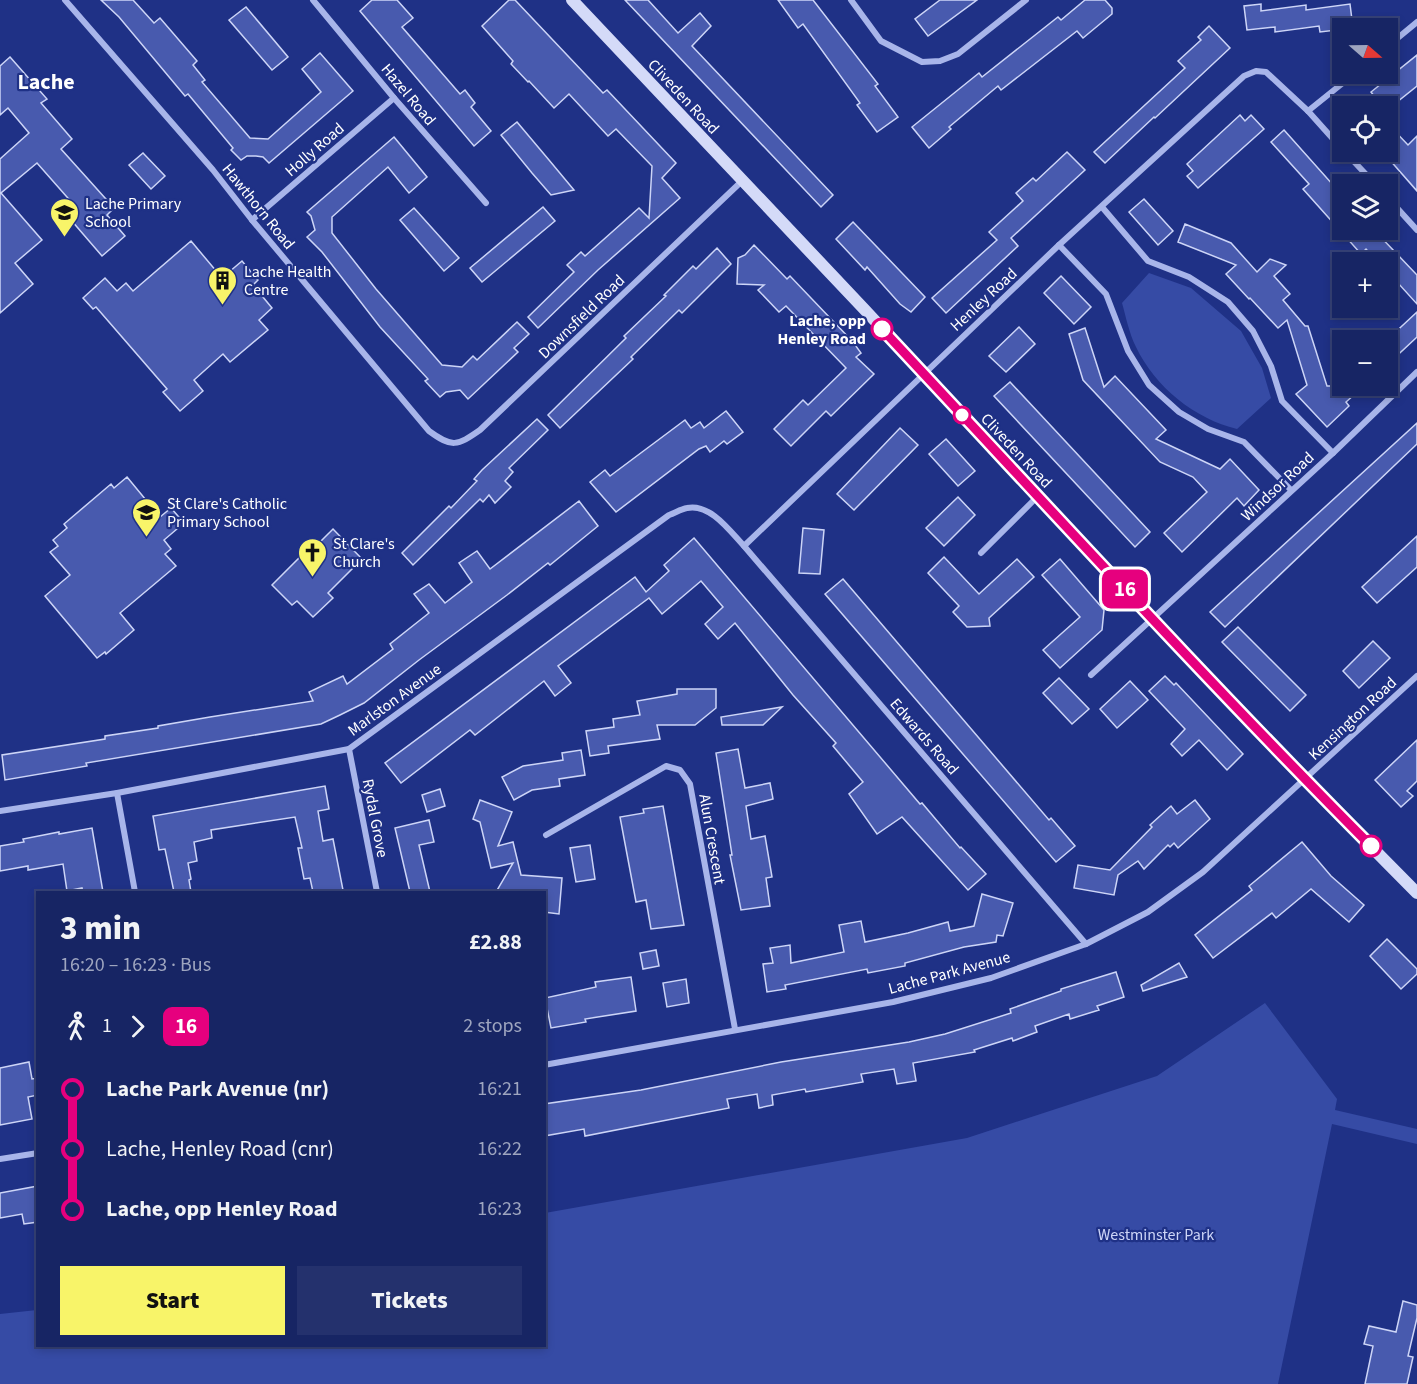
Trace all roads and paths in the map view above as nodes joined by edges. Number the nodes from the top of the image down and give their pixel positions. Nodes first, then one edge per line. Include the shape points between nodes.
1 (65, 0) edge
2 (313, 0) edge
3 (572, 0) edge
4 (851, 0) edge
5 (1026, 0) edge
6 (1417, 22) edge
7 (1398, 38) edge
8 (1342, 84) edge
9 (394, 98) junction
10 (1308, 111) junction
11 (1332, 137) edge
12 (1355, 162) edge
13 (1366, 174) edge
14 (742, 181) junction
15 (486, 203) dead end
16 (1102, 207) junction
17 (1398, 209) edge
18 (252, 220) junction
19 (1417, 230) edge
20 (1059, 246) junction
21 (1417, 372) edge
22 (924, 374) junction
23 (429, 431) joint
24 (1333, 453) junction
25 (1291, 490) junction
26 (1037, 497) junction
27 (744, 546) junction
28 (981, 553) dead end
29 (1153, 619) junction
30 (1091, 675) dead end
31 (1417, 676) edge
32 (349, 748) junction
33 (1305, 780) junction
34 (117, 794) junction
35 (0, 811) edge
36 (546, 835) dead end
37 (135, 891) edge
38 (377, 891) edge
39 (1417, 893) edge
40 (1086, 944) junction
41 (735, 1029) junction
42 (546, 1065) edge
43 (36, 1153) edge
44 (0, 1159) edge

1 - 18 street, Hawthorn Road
2 - 9 street, Hazel Road
3 - 14 street, Cliveden Road
4 - 5 street via 881,41 922,62 958,54
6 - 7 street
8 - 10 street
9 - 15 street, Hazel Road
9 - 18 street, Holly Road
10 - 11 street
10 - 16 street, Henley Road via 1266,72 1244,76
12 - 13 street
14 - 22 street, Cliveden Road
14 - 23 street, Downsfield Road via 480,430 454,444
16 - 20 street, Henley Road
16 - 24 street via 1148,261 1189,277 1228,302 1253,331 1271,366 1282,400
17 - 19 street
18 - 23 street, Hawthorn Road
20 - 22 street, Henley Road
20 - 25 street via 1106,294 1128,351 1149,385 1179,412 1208,429 1244,442
21 - 24 street, Windsor Road
22 - 26 street, Cliveden Road
22 - 27 street, Henley Road
24 - 25 street, Windsor Road
25 - 29 street, Windsor Road
26 - 28 street
26 - 29 street, Cliveden Road
27 - 32 street, Marlston Avenue via 700,508 669,515
27 - 40 street, Edwards Road
29 - 30 street, Windsor Road
29 - 33 street, Cliveden Road
31 - 33 street, Kensington Road
32 - 34 street, Marlston Avenue
32 - 38 street, Rydal Grove
33 - 39 street, Cliveden Road
33 - 40 street, Lache Park Avenue via 1203,872 1148,912
34 - 35 street, Marlston Avenue
34 - 37 street
36 - 41 street, Alun Crescent via 666,766 680,770 690,784
40 - 41 street, Lache Park Avenue via 945,990
41 - 42 street, Lache Park Avenue
43 - 44 street

